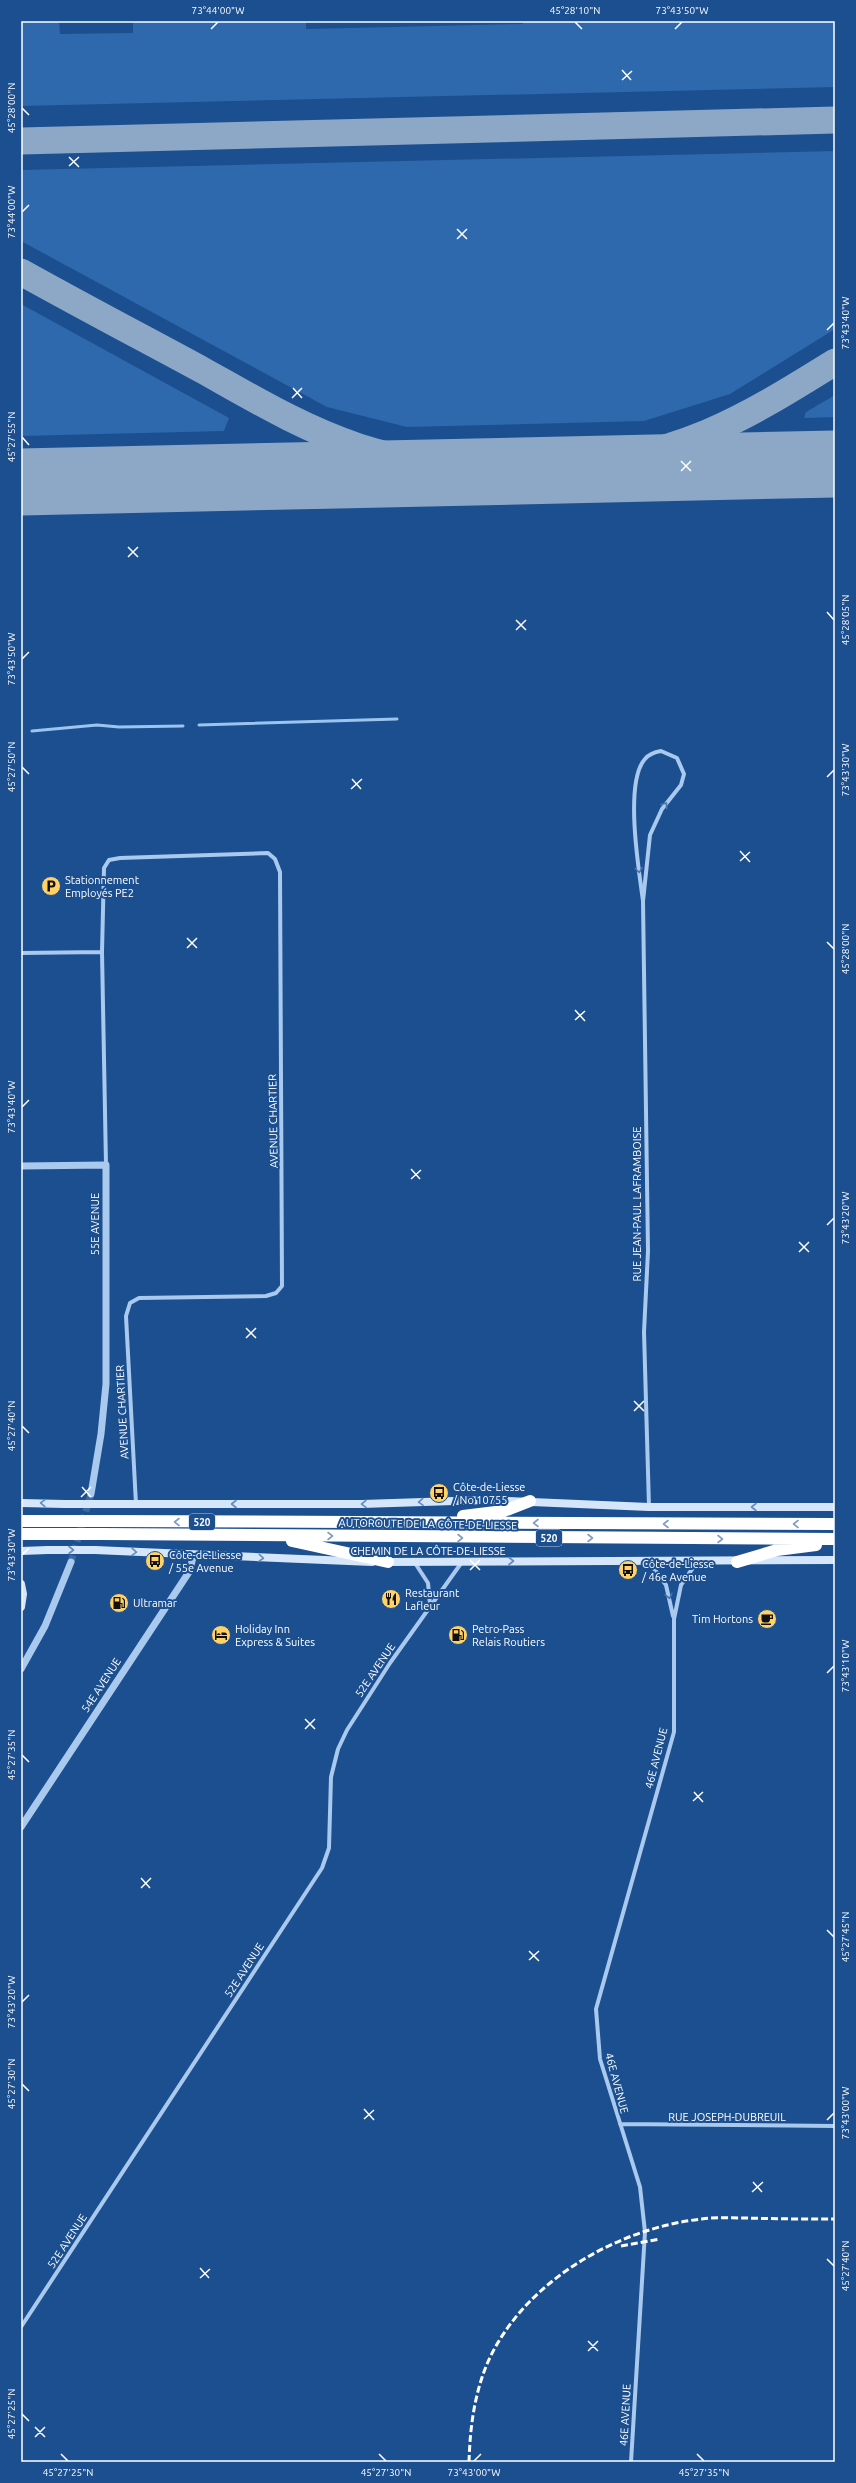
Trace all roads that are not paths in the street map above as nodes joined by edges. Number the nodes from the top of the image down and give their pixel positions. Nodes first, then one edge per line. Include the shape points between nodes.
1 (643, 901) junction
2 (102, 952) junction
3 (21, 953) edge
4 (106, 1165) junction
5 (21, 1166) edge
6 (91, 1494) tunnel mouth
7 (530, 1501) junction
8 (21, 1503) edge
9 (136, 1505) junction
10 (649, 1507) junction
11 (835, 1507) edge
12 (21, 1521) edge
13 (419, 1522) junction
14 (835, 1524) edge
15 (21, 1534) edge
16 (263, 1536) junction
17 (835, 1539) edge
18 (835, 1543) edge
19 (21, 1551) edge
20 (194, 1554) junction
21 (835, 1560) edge
22 (71, 1562) tunnel mouth
23 (388, 1562) junction
24 (414, 1562) junction
25 (462, 1562) junction
26 (648, 1562) junction
27 (697, 1562) junction
28 (737, 1562) junction
29 (21, 1584) edge
30 (430, 1604) junction
31 (21, 1607) edge
32 (674, 1619) junction
33 (21, 1669) edge
34 (21, 1827) edge
35 (620, 2124) junction
36 (835, 2126) edge
37 (21, 2327) edge
38 (631, 2462) edge

1 -> 1 street, RUE JEAN-PAUL LAFRAMBOISE via 650,835 662,809 684,779 681,763 672,754 661,751 647,757 639,768 634,802 634,838
1 - 10 street, RUE JEAN-PAUL LAFRAMBOISE via 648,1251 644,1332
2 - 3 street
2 - 4 street, 55E AVENUE
2 - 9 street, AVENUE CHARTIER via 102,878 104,868 112,859 261,852 271,855 278,862 282,1286 276,1293 266,1296 138,1298 130,1303 126,1316
4 - 5 street
4 - 6 street, 55E AVENUE via 106,1377 101,1434
7 -> 9 main road
7 - 10 main road
7 - 13 highway via 504,1511
9 -> 8 main road, bridge
11 -> 10 main road
13 -> 12 highway, AUTOROUTE DE LA CÔTE-DE-LIESSE / 520, bridge
14 -> 13 highway, AUTOROUTE DE LA CÔTE-DE-LIESSE / 520
15 - 16 highway, AUTOROUTE DE LA CÔTE-DE-LIESSE / 520, bridge
16 -> 17 highway, AUTOROUTE DE LA CÔTE-DE-LIESSE / 520
16 - 23 highway
18 - 28 highway via 777,1550
19 -> 20 main road, CHEMIN DE LA CÔTE-DE-LIESSE, bridge via 95,1550
20 -> 23 main road, CHEMIN DE LA CÔTE-DE-LIESSE via 322,1562
20 - 34 street, 54E AVENUE via 189,1572
21 - 28 main road, CHEMIN DE LA CÔTE-DE-LIESSE
22 - 33 street via 45,1626
23 - 24 main road, CHEMIN DE LA CÔTE-DE-LIESSE
24 - 25 main road, CHEMIN DE LA CÔTE-DE-LIESSE
24 - 30 street via 428,1583
25 -> 26 main road, CHEMIN DE LA CÔTE-DE-LIESSE
25 - 30 street, 52E AVENUE
26 - 27 main road, CHEMIN DE LA CÔTE-DE-LIESSE
26 -> 32 street, 46E AVENUE via 666,1585
27 - 28 main road, CHEMIN DE LA CÔTE-DE-LIESSE
27 - 32 street, 46E AVENUE via 681,1585
29 - 31 main road
30 - 37 street, 52E AVENUE via 347,1730 338,1749 331,1777 329,1848 322,1868
32 - 35 street, 46E AVENUE via 674,1732 596,2010 600,2059
35 - 36 street, RUE JOSEPH-DUBREUIL
35 - 38 street, 46E AVENUE via 640,2187 645,2232

